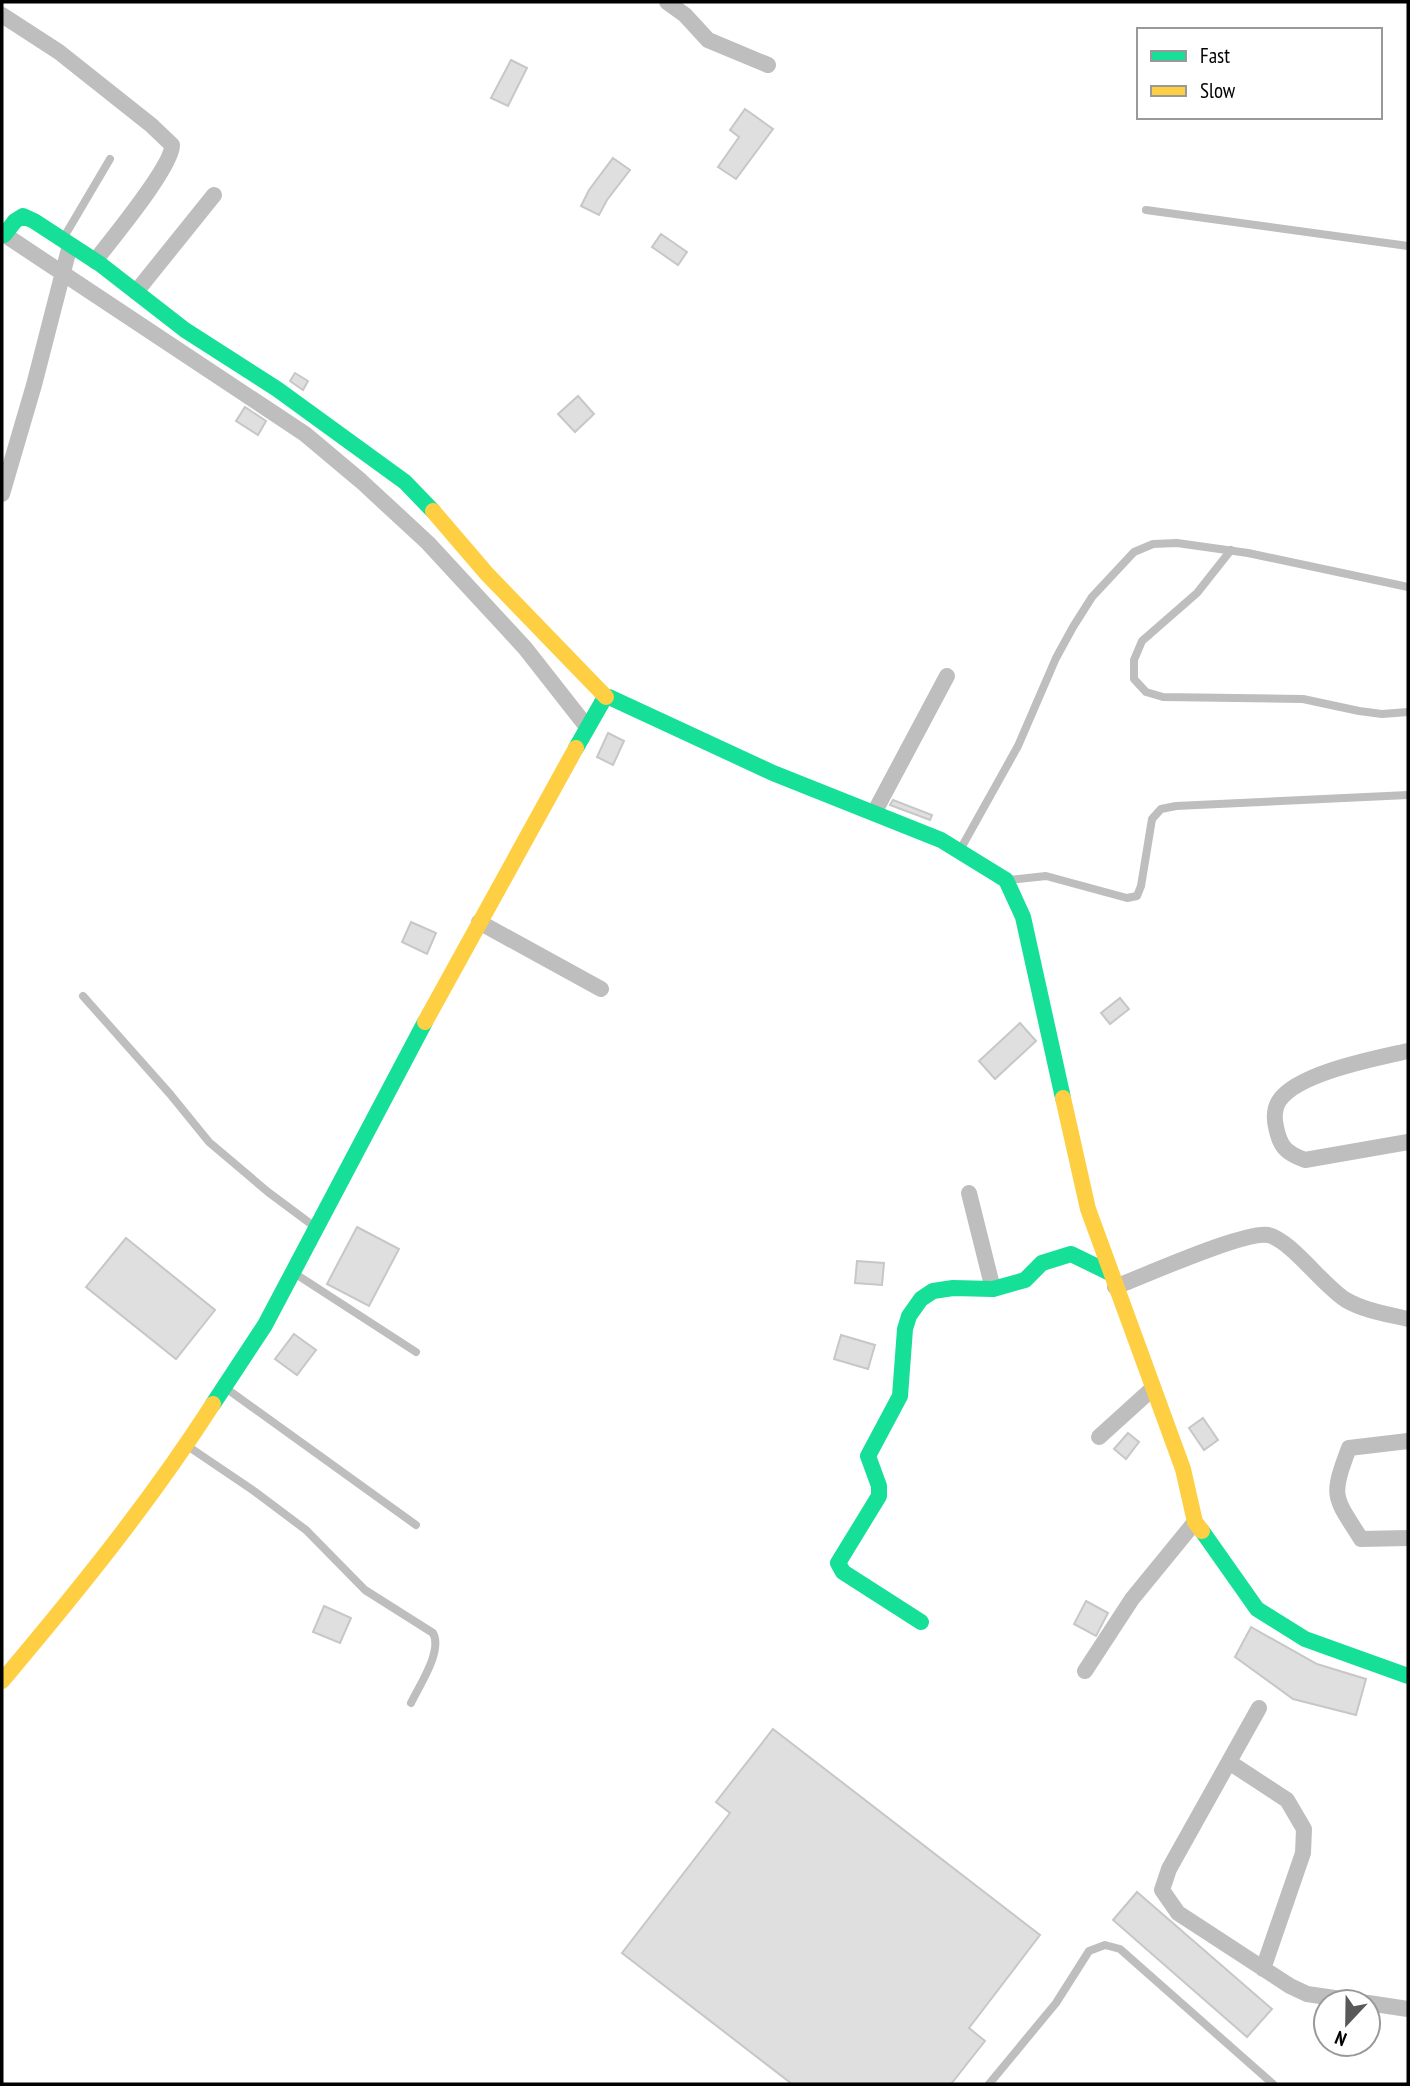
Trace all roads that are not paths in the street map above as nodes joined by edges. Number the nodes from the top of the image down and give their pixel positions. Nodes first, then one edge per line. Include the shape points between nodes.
1 (667, 2) edge
2 (2, 15) edge
3 (768, 65) dead end
4 (110, 159) dead end
5 (214, 195) dead end
6 (1146, 210) dead end
7 (3, 234) edge
8 (66, 242) junction
9 (1408, 246) edge
10 (95, 261) junction
11 (61, 273) junction
12 (136, 292) junction
13 (2, 494) edge
14 (1231, 550) junction
15 (1408, 587) edge
16 (947, 676) dead end
17 (597, 710) junction
18 (1408, 712) edge
19 (1408, 795) edge
20 (874, 813) junction
21 (960, 851) junction
22 (1006, 880) junction
23 (479, 922) junction
24 (601, 989) dead end
25 (83, 996) dead end
26 (1408, 1051) edge
27 (1408, 1142) edge
28 (969, 1193) dead end
29 (318, 1228) junction
30 (294, 1273) junction
31 (1113, 1280) junction
32 (993, 1289) junction
33 (1408, 1319) edge
34 (416, 1352) dead end
35 (225, 1388) junction
36 (1152, 1389) junction
37 (1099, 1437) dead end
38 (1408, 1441) edge
39 (187, 1445) junction
40 (1195, 1522) junction
41 (416, 1525) dead end
42 (1408, 1538) edge
43 (921, 1622) dead end
44 (8, 1661) edge
45 (1085, 1671) dead end
46 (1408, 1676) edge
47 (2, 1681) edge
48 (411, 1703) dead end
49 (1259, 1708) dead end
50 (1229, 1762) junction
51 (1263, 1969) junction
52 (1312, 1995) edge
53 (1382, 2005) edge
54 (1408, 2009) edge
55 (989, 2084) edge
56 (1273, 2084) edge

1 - 3 street via 708,40
2 - 10 street via 59,52 172,145 170,156 142,199
4 - 8 lane
5 - 12 street
6 - 9 lane
7 - 8 street via 23,216
7 - 11 street
8 - 10 street
8 - 11 street
10 - 12 street
11 - 13 street
11 - 17 street via 305,434 428,543 524,648
12 - 17 street via 405,482 582,670
14 - 15 lane
14 - 18 lane via 1198,593 1142,641 1134,660 1134,679 1146,692 1164,697 1304,699 1382,714
14 - 21 lane via 1153,544 1134,552 1092,597 1056,658 1018,746
16 - 20 street
17 - 20 street via 612,697 774,773
17 - 23 street
19 - 22 lane via 1161,809 1152,819 1141,886 1137,895 1127,898 1046,876
20 - 21 street
21 - 22 street
22 - 31 street via 1023,917 1088,1209
23 - 24 street
23 - 29 street
25 - 29 lane via 209,1142
26 - 27 street via 1353,1063 1291,1089 1279,1101 1274,1117 1278,1141 1290,1155 1305,1160
28 - 32 street
29 - 30 street
30 - 34 lane
30 - 35 street
31 - 32 street via 1071,1254 1042,1263 1025,1280
31 - 33 street via 1245,1237 1268,1236 1346,1300
31 - 36 street
32 - 43 street via 933,1291 909,1316 900,1396 868,1456 880,1486 879,1496 838,1563 843,1572
35 - 39 street
35 - 41 lane
36 - 37 street
36 - 40 street via 1183,1469
38 - 42 street via 1349,1448 1336,1484 1338,1503 1361,1539
39 - 44 street via 81,1587
39 - 48 lane via 306,1530 365,1590 433,1633 435,1655
40 - 45 street via 1132,1599
40 - 46 street via 1257,1609 1305,1639
44 - 47 street
49 - 50 street
50 - 51 street via 1287,1800 1304,1829 1303,1853
50 - 51 street via 1169,1869 1162,1890 1178,1913
51 - 52 street
53 - 54 street
55 - 56 lane via 1056,2003 1089,1951 1105,1945 1120,1949

